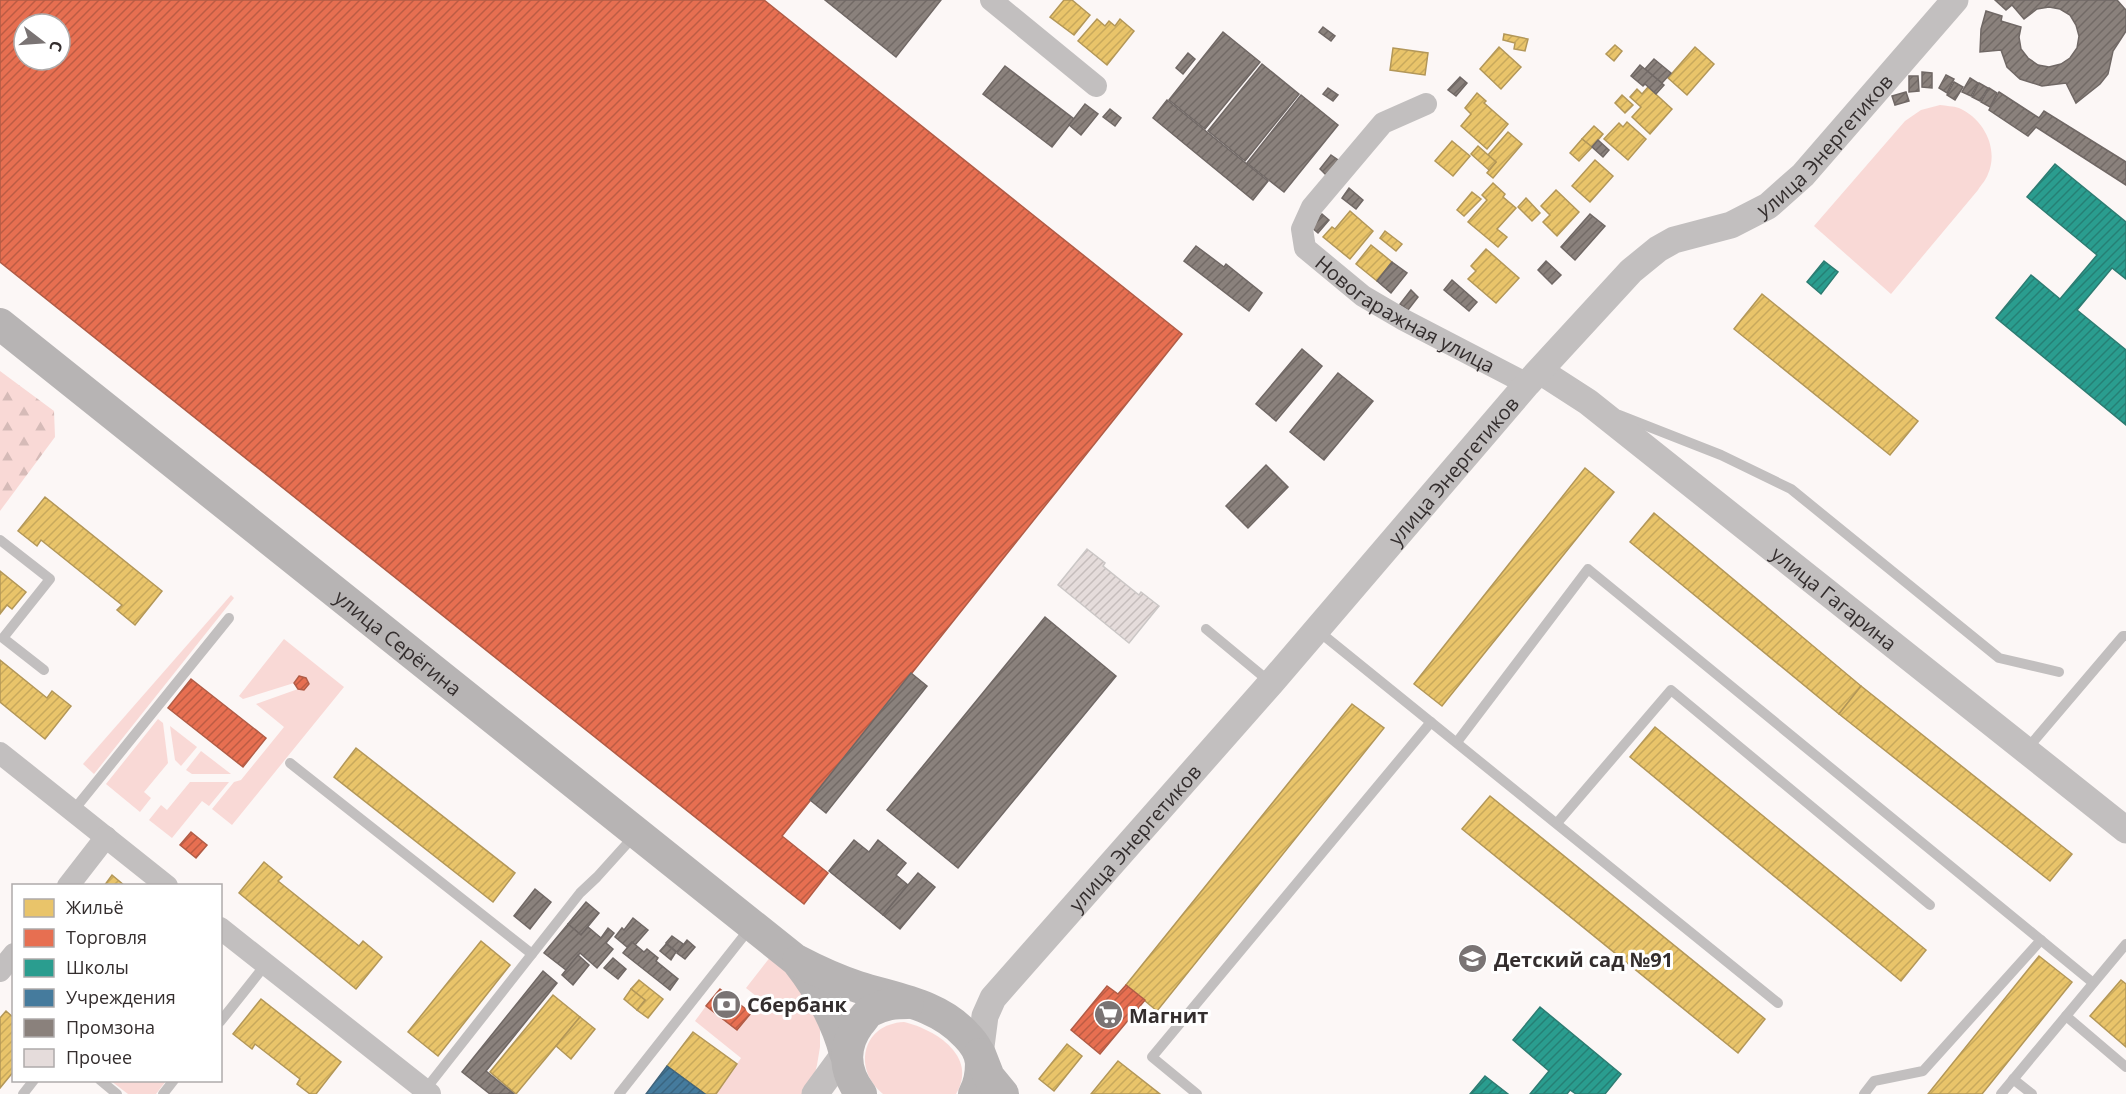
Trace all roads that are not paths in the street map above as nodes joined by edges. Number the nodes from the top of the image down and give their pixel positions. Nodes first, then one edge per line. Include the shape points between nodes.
1 (991, 0) edge
2 (1955, 0) edge
3 (1096, 86) dead end
4 (1426, 104) dead end
5 (0, 324) edge
6 (1533, 377) junction
7 (1588, 402) junction
8 (0, 540) edge
9 (229, 618) dead end
10 (1206, 629) dead end
11 (1317, 630) junction
12 (2126, 636) edge
13 (44, 670) dead end
14 (2059, 672) dead end
15 (1271, 683) junction
16 (1431, 722) junction
17 (1457, 742) junction
18 (2025, 751) junction
19 (0, 753) edge
20 (290, 763) dead end
21 (74, 811) junction
22 (1557, 823) junction
23 (2126, 830) edge
24 (637, 832) junction
25 (106, 837) junction
26 (69, 884) edge
27 (166, 884) edge
28 (1930, 905) dead end
29 (752, 925) junction
30 (222, 930) edge
31 (2041, 940) junction
32 (2126, 944) edge
33 (532, 954) junction
34 (12, 956) edge
35 (797, 961) junction
36 (266, 964) junction
37 (0, 971) edge
38 (2092, 982) junction
39 (993, 998) junction
40 (915, 1003) junction
41 (1779, 1003) dead end
42 (2066, 1016) junction
43 (222, 1019) edge
44 (845, 1053) junction
45 (980, 1054) junction
46 (2126, 1067) edge
47 (2013, 1079) junction
48 (32, 1082) edge
49 (102, 1082) edge
50 (172, 1082) edge
51 (427, 1092) edge
52 (23, 1094) edge
53 (117, 1094) edge
54 (163, 1094) edge
55 (619, 1094) edge
56 (815, 1094) edge
57 (861, 1094) edge
58 (974, 1094) edge
59 (1003, 1094) edge
60 (1197, 1094) edge
61 (1864, 1094) edge
62 (2001, 1094) edge
63 (2032, 1094) edge

1 - 3 street
2 - 6 street, улица Энергетиков via 1803,175 1768,206 1731,225 1674,240 1658,249 1631,271
4 - 6 street, Новогаражная улица via 1383,123 1312,207 1302,228 1305,248 1364,296 1404,320
5 - 24 main road, улица Серёгина
6 - 7 street, улица Гагарина
6 - 11 street, улица Энергетиков
7 - 14 lane via 1721,455 1791,489 1999,658
7 - 18 street, улица Гагарина
8 - 13 lane via 50,579 3,638
9 - 21 lane
10 - 15 lane
11 - 15 street, улица Энергетиков
11 - 16 lane
12 - 18 lane
15 - 39 street, улица Энергетиков
16 - 17 lane
16 - 60 lane via 1152,1057
17 - 22 lane
17 - 31 lane via 1588,569
18 - 23 street, улица Гагарина
19 - 21 street
20 - 33 lane
21 - 25 street
22 - 28 lane via 1671,690
22 - 41 lane
24 - 29 main road, улица Серёгина
24 - 33 lane via 580,893
25 - 26 street
25 - 27 street
29 - 35 main road, улица Серёгина
29 - 55 lane
30 - 36 street
31 - 38 lane
31 - 61 lane via 1923,1071 1874,1081
32 - 38 lane
33 - 51 lane
34 - 37 street
35 - 40 main road via 857,987
35 - 44 main road via 838,1027
36 - 43 lane
36 - 51 street
38 - 42 lane
39 - 40 street via 962,1010
39 - 45 street via 985,1016
40 - 44 main road via 889,1004 869,1012 853,1032
40 - 45 main road via 957,1024
42 - 46 lane
42 - 47 lane
44 - 56 street
44 - 57 main road
45 - 58 main road via 981,1073
45 - 59 main road via 989,1077
47 - 62 lane
47 - 63 lane
48 - 52 lane
49 - 53 lane
50 - 54 lane

